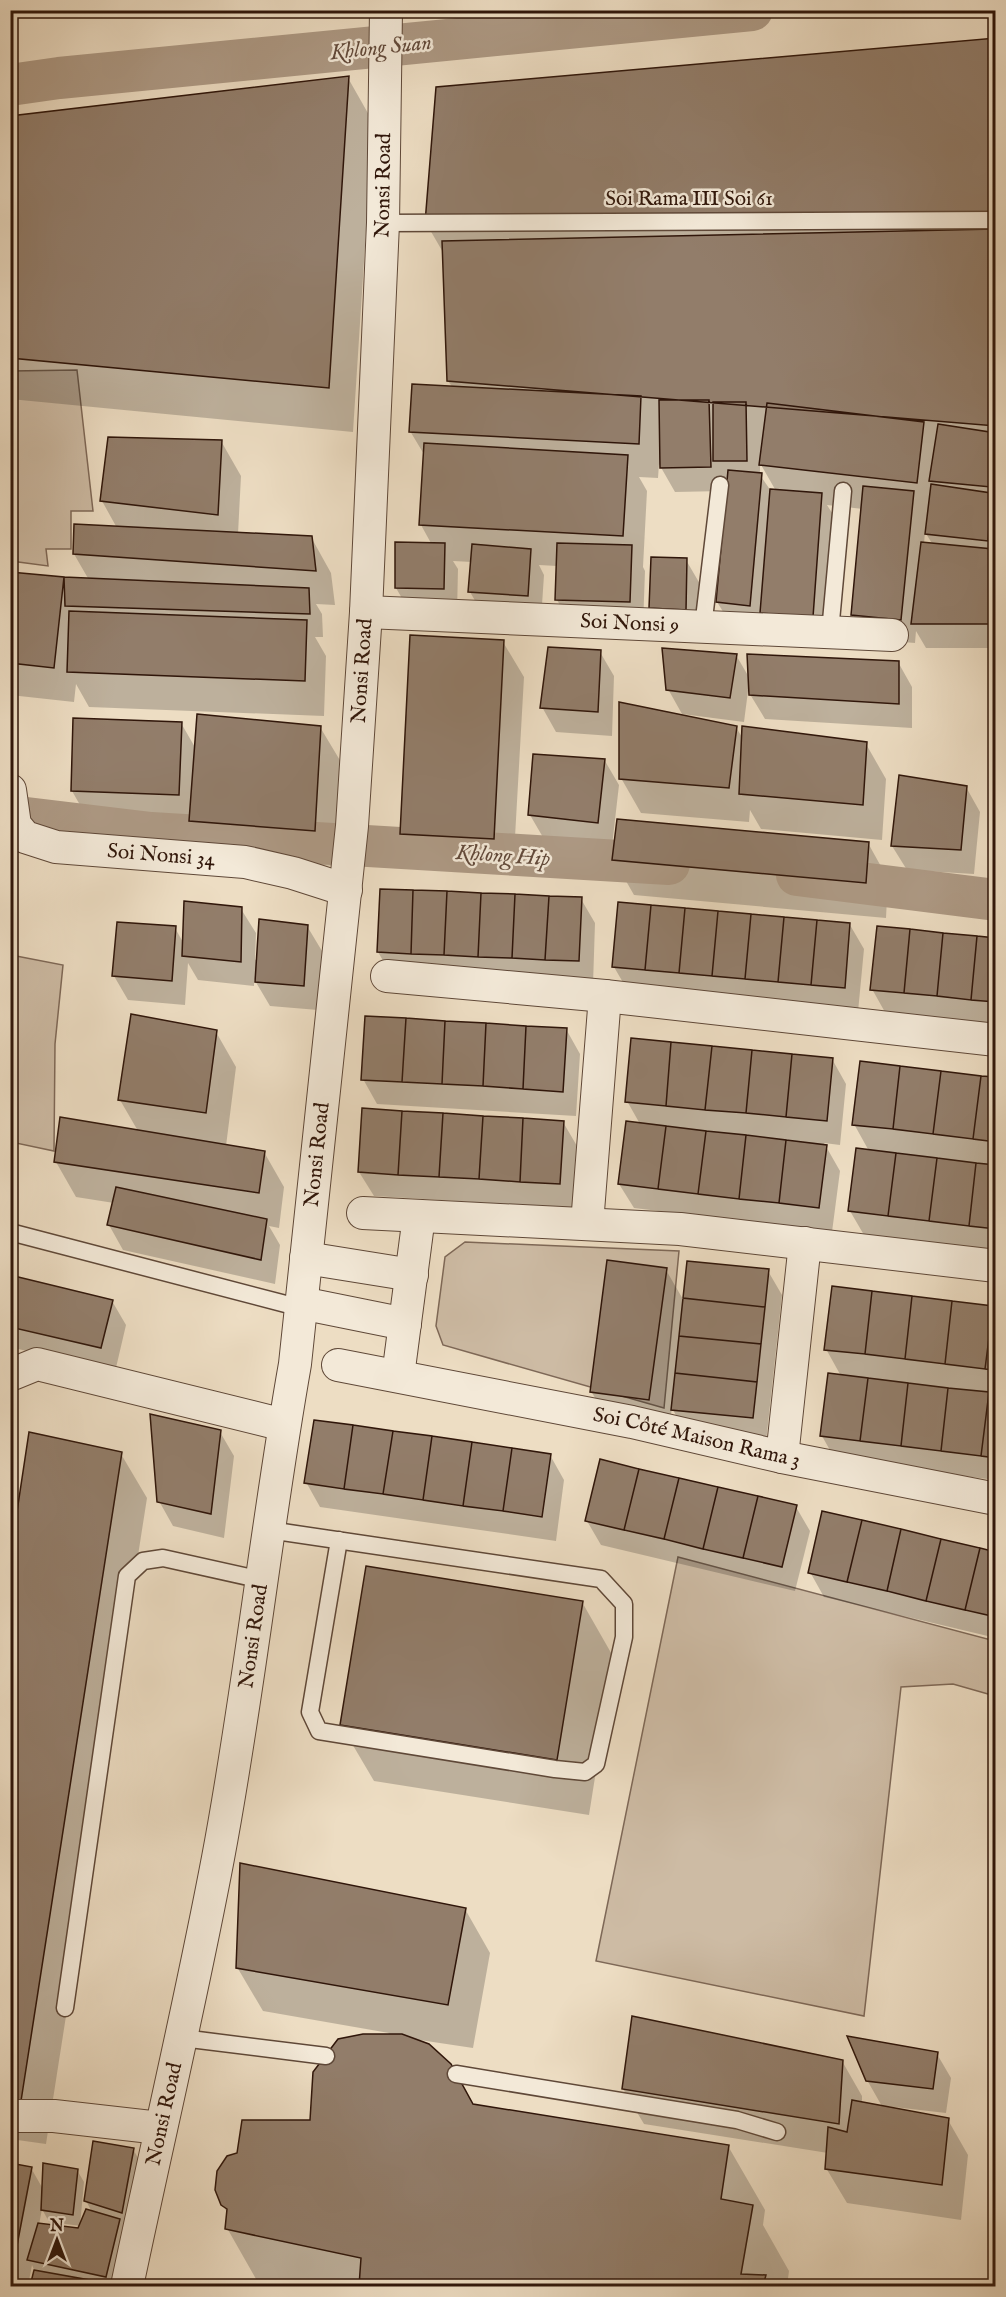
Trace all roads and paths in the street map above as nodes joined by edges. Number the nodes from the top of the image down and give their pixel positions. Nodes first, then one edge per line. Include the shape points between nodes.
1 (386, 17) edge
2 (996, 220) edge
3 (383, 224) junction
4 (720, 485) dead end
5 (843, 491) dead end
6 (366, 612) junction
7 (703, 627) junction
8 (830, 632) junction
9 (892, 635) dead end
10 (10, 790) edge
11 (13, 811) edge
12 (347, 879) junction
13 (387, 976) dead end
14 (606, 996) junction
15 (996, 1040) edge
16 (363, 1213) dead end
17 (419, 1216) junction
18 (587, 1224) junction
19 (10, 1232) edge
20 (805, 1243) junction
21 (306, 1258) junction
22 (996, 1266) edge
23 (411, 1275) junction
24 (301, 1305) junction
25 (405, 1324) junction
26 (338, 1365) dead end
27 (10, 1375) edge
28 (398, 1376) junction
29 (284, 1425) junction
30 (783, 1457) junction
31 (996, 1499) edge
32 (269, 1530) junction
33 (339, 1540) junction
34 (262, 1580) junction
35 (65, 2008) dead end
36 (182, 2038) junction
37 (326, 2056) dead end
38 (456, 2074) dead end
39 (10, 2116) edge
40 (160, 2128) junction
41 (777, 2133) dead end
42 (127, 2286) edge

1 - 3 street, Nonsi Road
2 - 3 lane, Soi Rama III Soi 61
3 - 6 street, Nonsi Road
4 - 7 lane
5 - 8 lane
6 - 7 street, Soi Nonsi 9
6 - 12 street, Nonsi Road
7 - 8 street, Soi Nonsi 9
8 - 9 street, Soi Nonsi 9
10 - 11 street, Soi Nonsi 34
11 - 12 street, Soi Nonsi 34 via 25,837 56,847 245,862
12 - 21 street, Nonsi Road
13 - 14 street
14 - 15 street
14 - 18 street
16 - 17 street
17 - 18 street
17 - 23 street
18 - 20 street via 680,1229
19 - 24 lane
20 - 22 street
20 - 30 street
21 - 23 street
21 - 24 street, Nonsi Road
23 - 25 street
24 - 25 street
24 - 29 street, Nonsi Road
25 - 28 street
26 - 28 street, Soi Côté Maison Rama 3
27 - 29 street via 37,1364
28 - 30 street, Soi Côté Maison Rama 3 via 632,1422
29 - 32 street, Nonsi Road
30 - 31 street, Soi Côté Maison Rama 3
32 - 33 lane
32 - 34 street, Nonsi Road
33 - 33 lane via 601,1579 624,1604 624,1637 596,1764 585,1772 555,1769 319,1731 310,1712
34 - 35 lane via 163,1558 143,1561 127,1576
34 - 36 street, Nonsi Road via 218,1857
36 - 37 lane
36 - 40 street, Nonsi Road
38 - 41 lane via 737,2120
39 - 40 street via 54,2116
40 - 42 street, Nonsi Road

